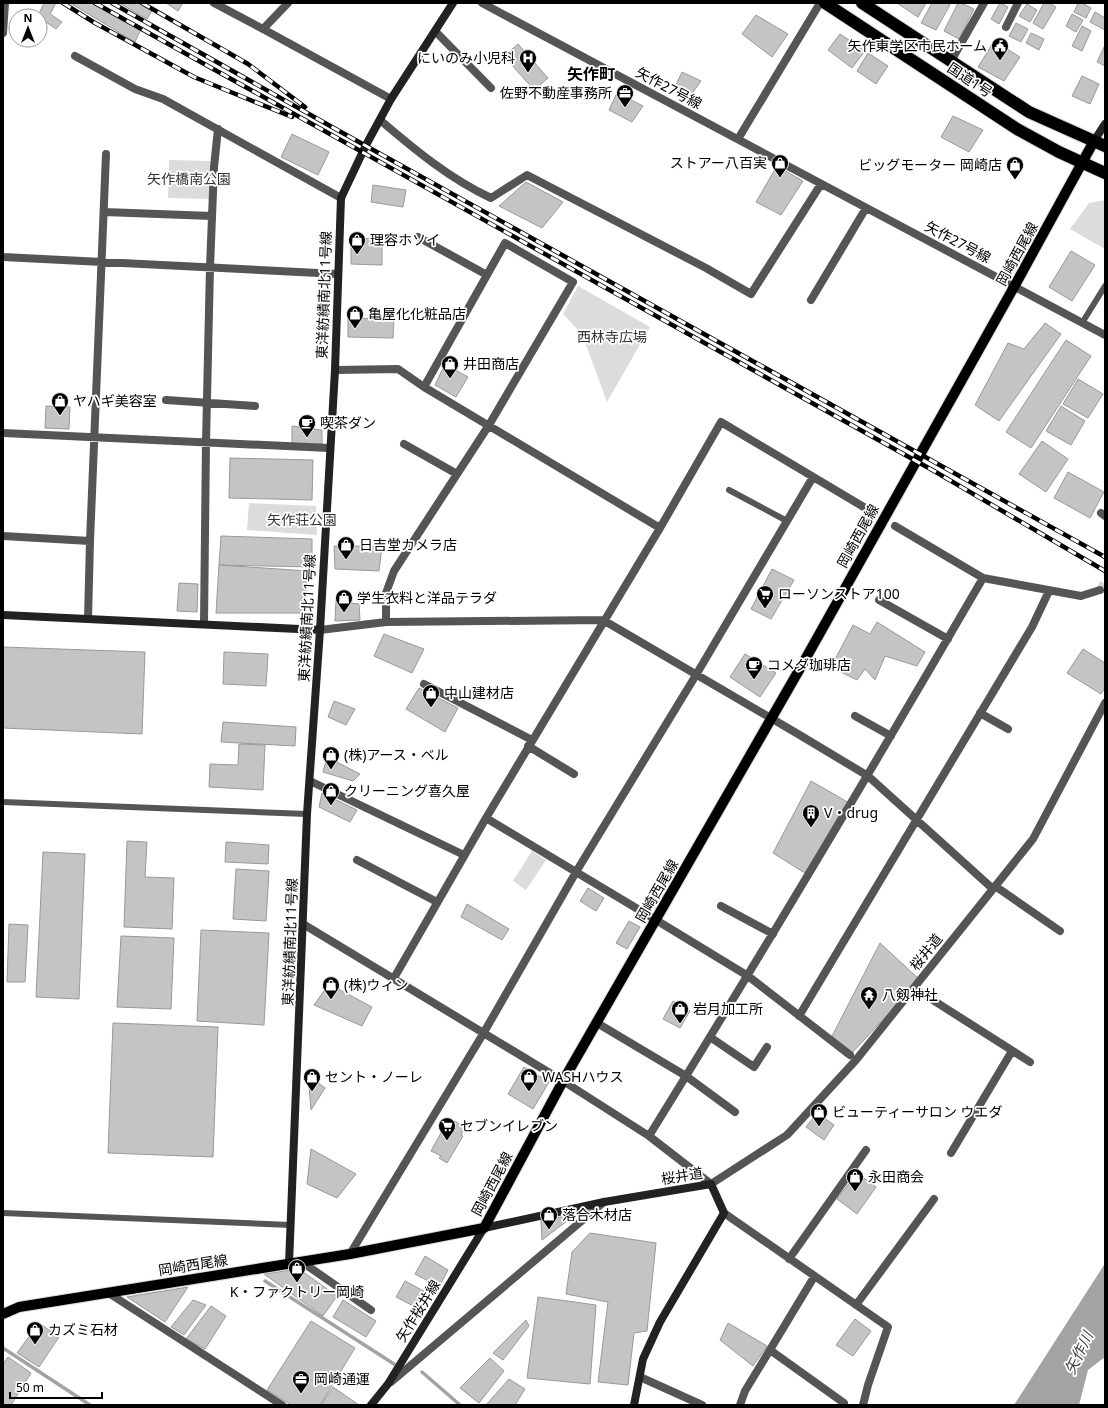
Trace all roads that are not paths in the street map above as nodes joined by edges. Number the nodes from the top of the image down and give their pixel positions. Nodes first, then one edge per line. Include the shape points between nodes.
1 (5, 3) edge
2 (214, 3) edge
3 (288, 3) edge
4 (453, 3) edge
5 (482, 3) edge
6 (820, 3) edge
7 (824, 3) edge
8 (862, 3) edge
9 (984, 3) edge
10 (1018, 3) edge
11 (1006, 27) dead end
12 (263, 29) junction
13 (435, 31) junction
14 (3, 33) edge
15 (75, 56) dead end
16 (951, 61) junction
17 (491, 88) dead end
18 (391, 99) junction
19 (380, 120) junction
20 (1105, 124) edge
21 (218, 129) junction
22 (738, 139) junction
23 (1100, 144) edge
24 (106, 154) dead end
25 (1083, 164) junction
26 (1105, 173) edge
27 (820, 184) junction
28 (341, 198) junction
29 (866, 208) junction
30 (104, 212) junction
31 (212, 216) junction
32 (418, 237) dead end
33 (3, 257) edge
34 (102, 262) junction
35 (210, 267) junction
36 (338, 274) junction
37 (487, 275) junction
38 (1105, 286) edge
39 (1014, 287) junction
40 (811, 300) dead end
41 (1082, 323) junction
42 (1105, 335) edge
43 (335, 370) junction
44 (424, 387) junction
45 (166, 400) dead end
46 (207, 403) junction
47 (255, 406) dead end
48 (489, 425) junction
49 (3, 433) edge
50 (95, 437) junction
51 (206, 442) junction
52 (404, 444) dead end
53 (329, 448) junction
54 (457, 474) junction
55 (813, 477) junction
56 (729, 490) dead end
57 (867, 509) dead end
58 (787, 521) junction
59 (895, 526) dead end
60 (660, 528) junction
61 (3, 536) edge
62 (90, 541) junction
63 (983, 578) junction
64 (1100, 590) dead end
65 (1049, 591) junction
66 (879, 600) dead end
67 (3, 615) edge
68 (88, 619) junction
69 (604, 620) junction
70 (386, 622) junction
71 (204, 624) junction
72 (320, 630) junction
73 (948, 639) junction
74 (696, 675) junction
75 (424, 684) dead end
76 (1105, 703) edge
77 (980, 713) junction
78 (855, 716) dead end
79 (771, 719) junction
80 (1008, 729) dead end
81 (891, 736) junction
82 (530, 743) junction
83 (574, 774) dead end
84 (868, 776) junction
85 (310, 781) junction
86 (3, 802) edge
87 (307, 814) junction
88 (486, 818) junction
89 (916, 820) junction
90 (464, 855) junction
91 (357, 860) dead end
92 (576, 872) junction
93 (994, 887) junction
94 (437, 902) junction
95 (721, 906) dead end
96 (656, 920) junction
97 (303, 924) junction
98 (1060, 931) dead end
99 (773, 934) junction
100 (748, 976) junction
101 (394, 978) junction
102 (914, 988) junction
103 (799, 1016) junction
104 (597, 1023) junction
105 (483, 1034) junction
106 (710, 1037) junction
107 (766, 1047) dead end
108 (1012, 1051) junction
109 (850, 1055) dead end
110 (1030, 1062) dead end
111 (686, 1076) junction
112 (563, 1081) junction
113 (735, 1112) dead end
114 (649, 1136) junction
115 (866, 1150) dead end
116 (950, 1153) dead end
117 (711, 1184) junction
118 (934, 1199) dead end
119 (604, 1202) junction
120 (3, 1213) edge
121 (724, 1214) junction
122 (291, 1225) junction
123 (484, 1228) junction
124 (350, 1254) junction
125 (789, 1259) junction
126 (302, 1262) junction
127 (289, 1264) junction
128 (814, 1277) junction
129 (107, 1292) junction
130 (856, 1305) junction
131 (371, 1310) dead end
132 (3, 1314) edge
133 (770, 1350) junction
134 (640, 1377) junction
135 (388, 1384) junction
136 (844, 1403) dead end
137 (282, 1405) edge
138 (371, 1405) edge
139 (634, 1405) edge
140 (702, 1405) edge
141 (740, 1405) edge
142 (863, 1405) edge

1 - 14 street
2 - 12 street
3 - 12 street
4 - 13 street, 東洋紡績南北11号線
5 - 22 street, 矢作27号線
6 - 22 street
7 - 25 highway, 国道1号 via 1017,129
8 - 16 highway, 国道1号
9 - 16 street
10 - 11 street
12 - 18 street
13 - 17 street
13 - 18 street, 東洋紡績南北11号線
15 - 21 street
16 - 23 highway, 国道1号 via 1029,112
18 - 19 street, 東洋紡績南北11号線
19 - 27 street via 413,148 472,189 491,198 527,175 751,294
19 - 28 street, 東洋紡績南北11号線
20 - 23 street
21 - 28 street
21 - 31 street
22 - 27 street, 矢作27号線
23 - 25 main road, 岡崎西尾線
24 - 30 street
25 - 26 highway, 国道1号
25 - 39 main road, 岡崎西尾線
27 - 29 street, 矢作27号線
28 - 36 street, 東洋紡績南北11号線
29 - 39 street, 矢作27号線
29 - 40 street
30 - 31 street
30 - 34 street
31 - 35 street
32 - 37 street
33 - 34 street
34 - 35 street
34 - 50 street
35 - 36 street
35 - 46 street
36 - 43 street, 東洋紡績南北11号線
37 - 44 street
37 - 48 street via 505,243 573,282
38 - 41 lane
39 - 41 street, 矢作27号線
39 - 79 main road, 岡崎西尾線
41 - 42 street, 矢作27号線
43 - 44 street via 398,369
43 - 53 street, 東洋紡績南北11号線
44 - 48 street
45 - 46 street
46 - 47 street
46 - 51 street
48 - 54 street
48 - 60 street
49 - 50 street
50 - 51 street
50 - 62 street
51 - 53 street
51 - 71 street
52 - 54 street
53 - 72 street, 東洋紡績南北11号線
54 - 70 street via 394,571 386,593
55 - 57 street
55 - 58 street
55 - 60 street via 721,422
56 - 58 lane
58 - 74 street
59 - 63 street
60 - 69 street
61 - 62 street
62 - 68 street
63 - 65 street
63 - 73 street
64 - 65 street via 1081,596
65 - 77 street via 1032,627
66 - 73 street
67 - 68 street
68 - 71 street
69 - 70 street
69 - 74 street
69 - 82 street
70 - 72 street
71 - 72 street
72 - 85 street, 東洋紡績南北11号線
73 - 81 street
74 - 79 street
74 - 92 street
75 - 82 street
76 - 93 street, 桜井道 via 1033,839
77 - 80 street
77 - 89 street
78 - 81 street
79 - 84 street
79 - 96 main road, 岡崎西尾線
81 - 84 street
82 - 83 street
82 - 88 street
84 - 89 street
84 - 99 street
85 - 87 street, 東洋紡績南北11号線
85 - 90 street
86 - 87 lane
87 - 97 street, 東洋紡績南北11号線
88 - 90 street
88 - 92 street
89 - 93 street
89 - 103 street
90 - 94 street
91 - 94 street
92 - 96 street
92 - 105 street
93 - 98 street
93 - 102 street, 桜井道
94 - 101 street
95 - 99 street
96 - 100 street
96 - 104 main road, 岡崎西尾線
97 - 101 street
97 - 122 street, 東洋紡績南北11号線
99 - 100 street
100 - 103 street
100 - 106 street
101 - 105 street
102 - 108 street
102 - 117 street, 桜井道 via 856,1060 787,1135
103 - 109 street
104 - 111 street
104 - 112 main road, 岡崎西尾線
105 - 112 street
105 - 124 street
106 - 107 street via 754,1067
106 - 111 street
108 - 110 street
108 - 116 street
111 - 113 street
111 - 114 street
112 - 114 street
112 - 123 main road, 岡崎西尾線
114 - 117 street
115 - 125 street
117 - 119 street, 桜井道
117 - 121 street
118 - 130 street
119 - 123 street, 桜井道
119 - 135 street
120 - 122 lane
121 - 125 street
121 - 134 street via 660,1322 643,1359
122 - 127 street, 東洋紡績南北11号線
123 - 124 main road, 岡崎西尾線
123 - 135 street, 矢作桜井線
124 - 126 main road, 岡崎西尾線
125 - 128 street
126 - 127 main road, 岡崎西尾線
126 - 131 street
127 - 129 main road, 岡崎西尾線
128 - 130 street
128 - 133 street
129 - 132 main road, 岡崎西尾線 via 19,1307
129 - 137 street
130 - 142 street via 888,1327
133 - 136 street
133 - 141 street via 745,1390
134 - 139 street
134 - 140 street
135 - 138 street, 矢作桜井線

